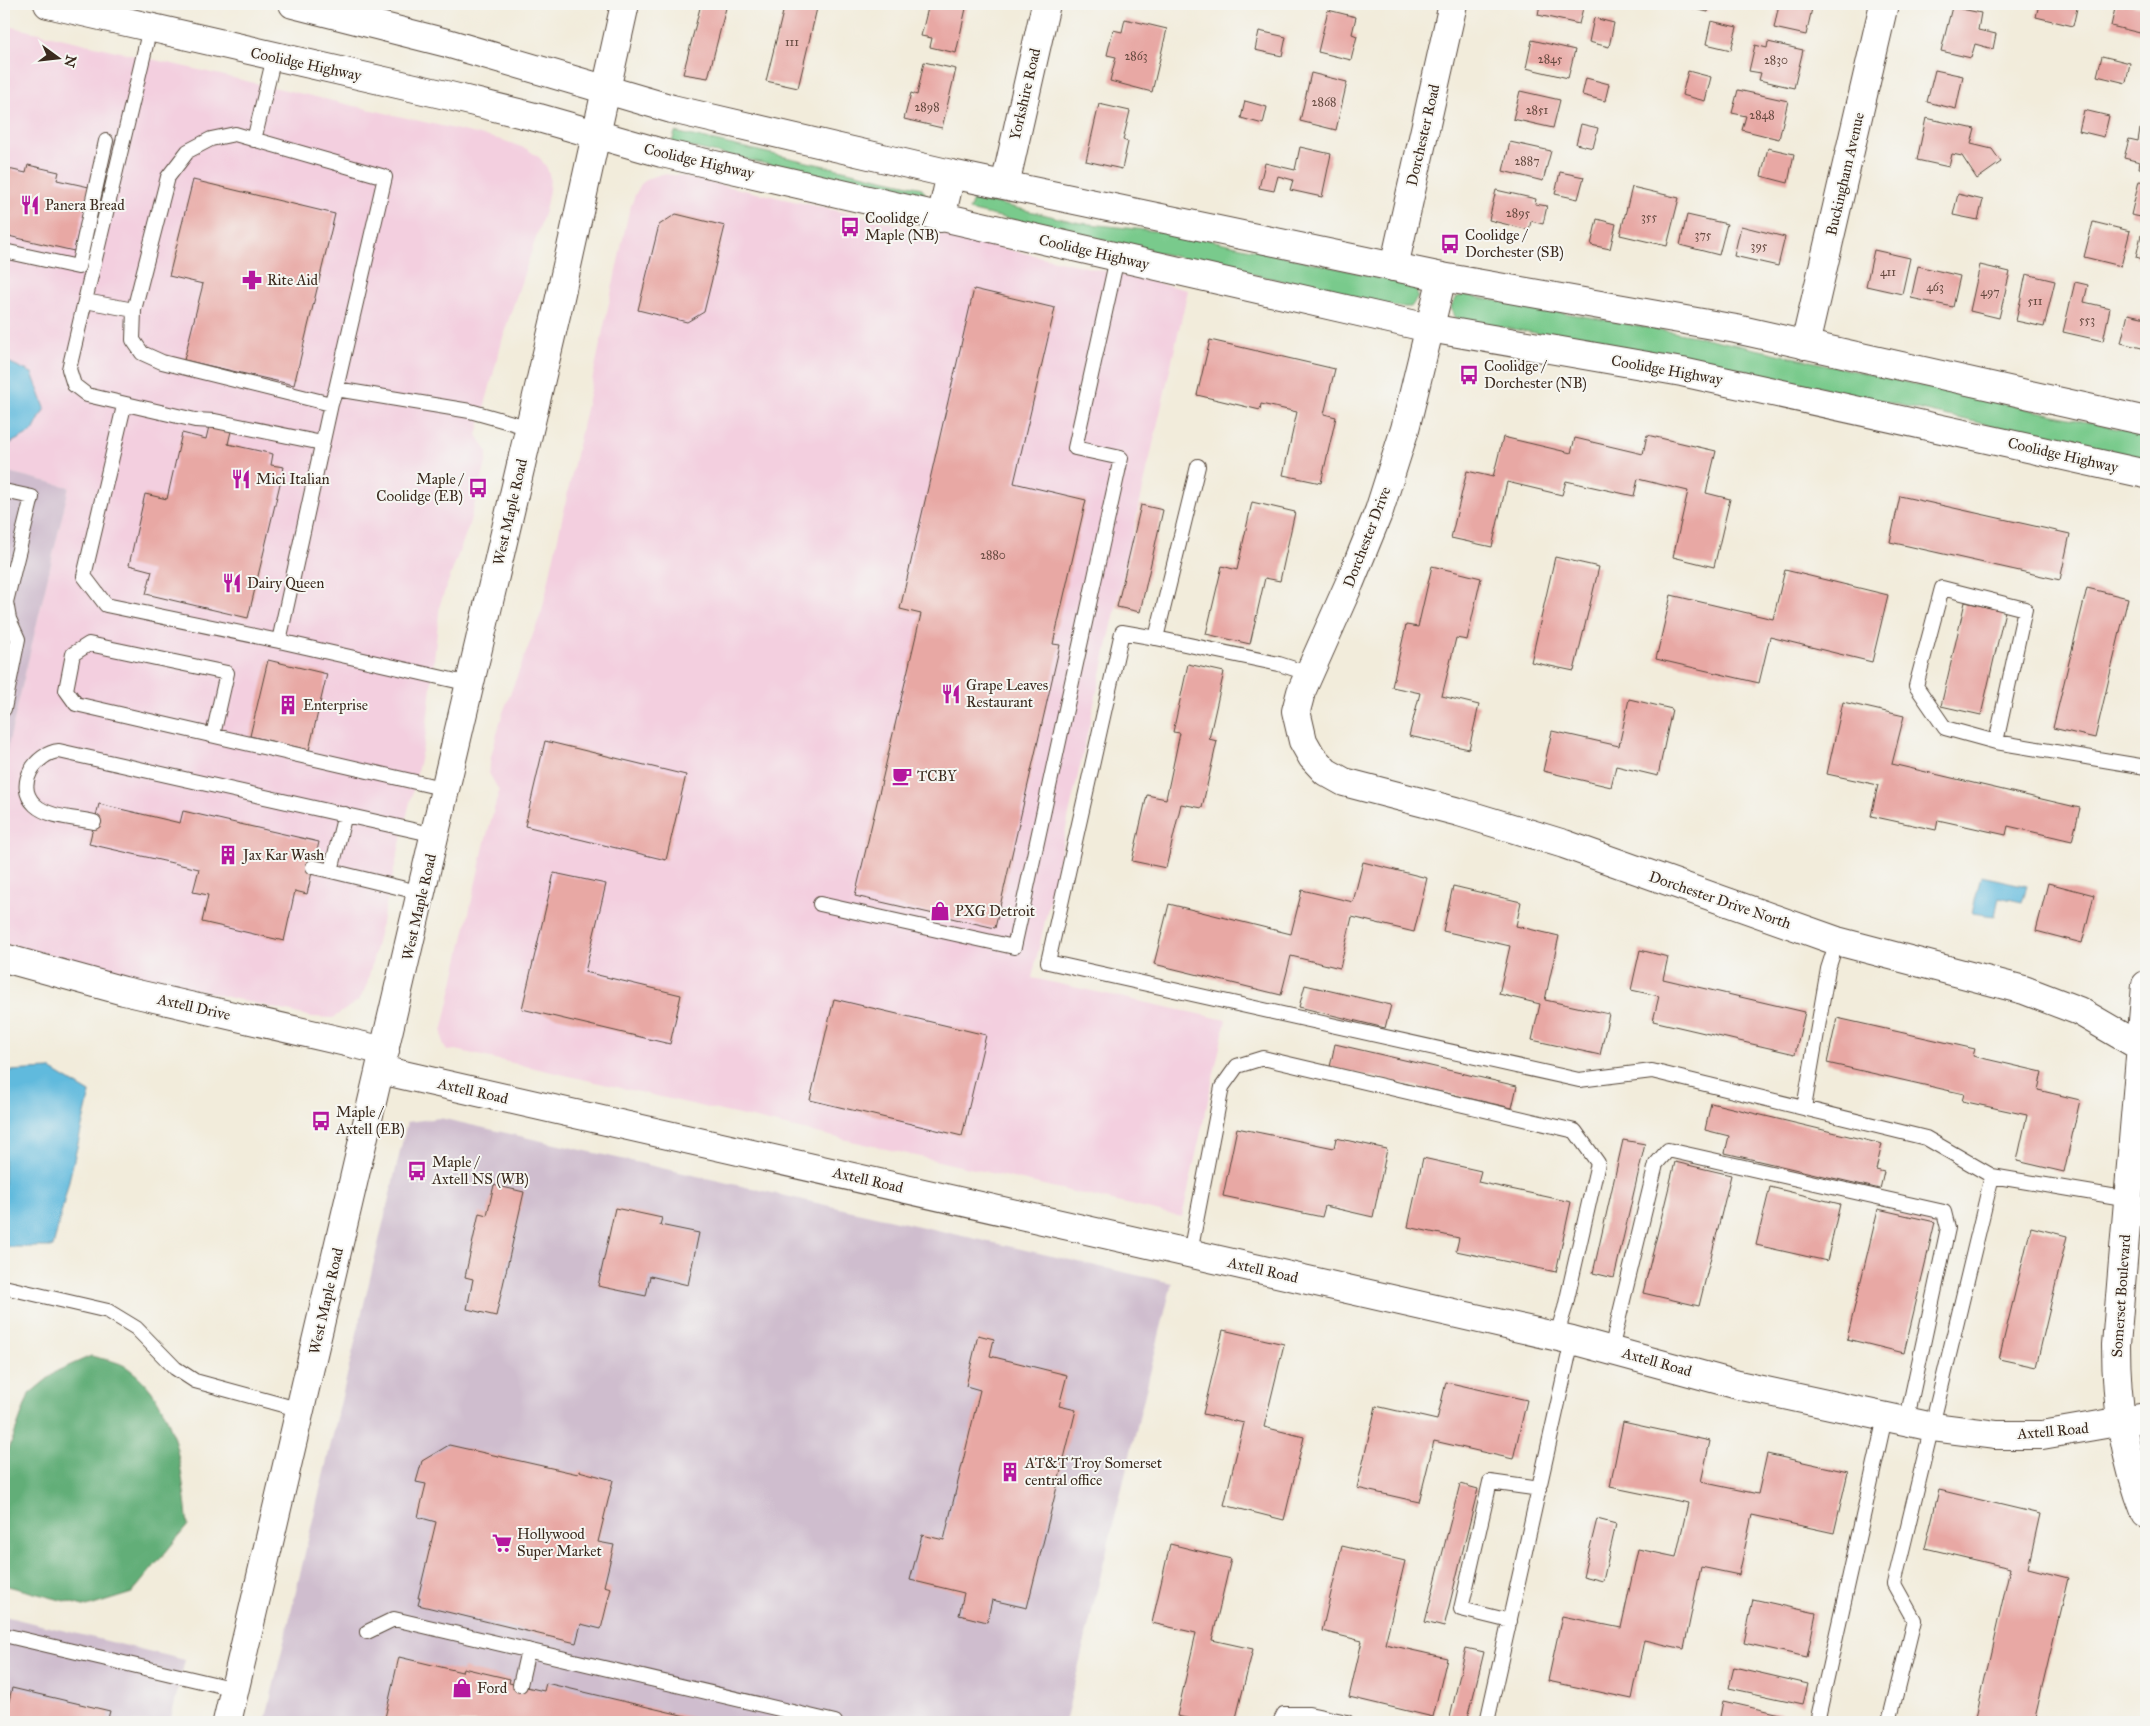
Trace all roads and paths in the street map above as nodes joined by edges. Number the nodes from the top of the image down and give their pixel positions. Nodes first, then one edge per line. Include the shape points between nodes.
1 (48, 4) edge
2 (293, 4) edge
3 (625, 4) edge
4 (1046, 4) edge
5 (1453, 4) edge
6 (1884, 4) edge
7 (150, 28) junction
8 (274, 57) junction
9 (605, 90) junction
10 (596, 136) junction
11 (254, 140) junction
12 (106, 141) dead end
13 (951, 174) junction
14 (1005, 185) junction
15 (941, 218) junction
16 (4, 251) edge
17 (1117, 258) junction
18 (1394, 267) junction
19 (1442, 277) junction
20 (86, 300) junction
21 (134, 310) junction
22 (1429, 328) junction
23 (1806, 345) junction
24 (336, 389) junction
25 (331, 404) junction
26 (124, 406) junction
27 (2146, 422) edge
28 (530, 428) junction
29 (322, 443) junction
30 (1198, 466) dead end
31 (2146, 474) edge
32 (4, 491) edge
33 (7, 621) edge
34 (1156, 638) junction
35 (279, 641) junction
36 (1307, 673) junction
37 (470, 684) junction
38 (4, 709) edge
39 (213, 735) junction
40 (1303, 741) joint
41 (1996, 742) junction
42 (2146, 767) edge
43 (446, 790) junction
44 (345, 814) junction
45 (94, 822) dead end
46 (435, 835) junction
47 (313, 867) dead end
48 (331, 871) junction
49 (422, 893) junction
50 (820, 904) dead end
51 (1837, 941) junction
52 (4, 958) edge
53 (2146, 985) edge
54 (2144, 1048) edge
55 (383, 1061) junction
56 (1804, 1108) junction
57 (1992, 1176) junction
58 (2129, 1199) junction
59 (1190, 1253) junction
60 (4, 1287) edge
61 (1564, 1338) junction
62 (1612, 1350) junction
63 (301, 1410) junction
64 (1895, 1420) junction
65 (2133, 1420) edge
66 (1933, 1427) junction
67 (1540, 1489) junction
68 (2146, 1514) edge
69 (1510, 1621) junction
70 (367, 1632) dead end
71 (4, 1635) edge
72 (528, 1650) junction
73 (520, 1685) dead end
74 (235, 1689) junction
75 (227, 1722) edge
76 (835, 1722) edge
77 (1280, 1722) edge
78 (1347, 1722) edge
79 (1487, 1722) edge
80 (1817, 1722) edge
81 (1889, 1722) edge

1 - 7 main road, Coolidge Highway
2 - 9 main road via 447,42
3 - 9 main road, West Maple Road
4 - 14 main road, Yorkshire Road
5 - 18 main road, Dorchester Road
6 - 23 main road, Buckingham Avenue
7 - 8 main road, Coolidge Highway
7 - 20 lane
8 - 10 main road, Coolidge Highway via 450,96
8 - 11 lane
9 - 10 main road, West Maple Road
9 - 13 main road via 672,109
10 - 15 main road, Coolidge Highway
10 - 28 main road, West Maple Road
11 - 21 lane via 235,134 211,140 188,152 168,177
11 - 24 lane via 384,177
12 - 16 lane via 78,267
13 - 14 main road
13 - 15 main road
14 - 18 main road
15 - 17 main road, Coolidge Highway
17 - 22 main road, Coolidge Highway
17 - 50 lane via 1076,448 1121,458 1014,947
18 - 19 main road
19 - 22 main road
19 - 23 main road
20 - 21 lane
20 - 26 lane via 69,369 74,385 87,395
21 - 25 lane via 133,340 142,353 162,362
22 - 31 main road, Coolidge Highway via 1709,378
22 - 36 main road, Dorchester Drive via 1405,429 1374,527
23 - 27 main road
24 - 25 lane
24 - 28 lane via 470,411
25 - 29 lane
26 - 29 lane
26 - 35 lane via 84,576 106,605
28 - 37 main road, West Maple Road
29 - 35 lane
30 - 34 lane
32 - 33 lane via 32,497 6,602
33 - 38 lane via 18,639
34 - 36 lane
34 - 56 lane via 1122,632 1048,962 1579,1080 1652,1071
35 - 37 lane
36 - 40 main road, Dorchester Drive via 1296,711
37 - 43 main road, West Maple Road
39 - 39 lane via 76,704 66,690 72,654 89,644 227,673
39 - 43 lane
40 - 51 main road, Dorchester Drive North via 1326,772 1344,782 1564,844
41 - 41 lane via 1945,728 1916,686 1942,588 2025,609
41 - 42 lane
43 - 46 main road, West Maple Road
44 - 45 lane via 59,751 48,752 35,762 28,776 28,793 35,804 48,812
44 - 46 lane
44 - 48 lane
46 - 49 main road, West Maple Road
47 - 48 lane
48 - 49 lane
49 - 55 main road, West Maple Road
51 - 54 main road, Dorchester Drive North via 2047,998 2079,1011
51 - 56 lane via 1828,969
52 - 55 main road, Axtell Drive
53 - 54 main road, Somerset Boulevard
54 - 58 main road, Somerset Boulevard
55 - 59 main road, Axtell Road
55 - 63 main road, West Maple Road
56 - 57 lane via 1926,1138
57 - 58 lane
57 - 66 lane
58 - 65 main road, Somerset Boulevard via 2116,1345 2116,1388
59 - 61 main road, Axtell Road
59 - 61 lane via 1222,1087 1237,1066 1262,1058 1272,1060 1575,1131 1598,1163 1565,1308
60 - 63 lane via 108,1311 136,1328 175,1368 195,1381
61 - 62 main road, Axtell Road
61 - 67 lane
62 - 64 main road, Axtell Road via 1738,1385
62 - 64 lane via 1656,1164 1668,1150 1944,1212 1948,1228
63 - 74 main road, West Maple Road
64 - 66 main road, Axtell Road
64 - 80 lane
65 - 66 main road, Axtell Road via 2042,1435 1996,1435
65 - 68 main road, Somerset Boulevard via 2133,1481
66 - 81 lane via 1894,1584 1914,1620
67 - 69 lane
67 - 69 lane via 1490,1482 1461,1608
69 - 79 lane
70 - 72 lane via 394,1619
71 - 74 lane
72 - 73 lane
72 - 76 lane
74 - 75 main road, West Maple Road
77 - 78 lane via 1284,1714 1309,1714

